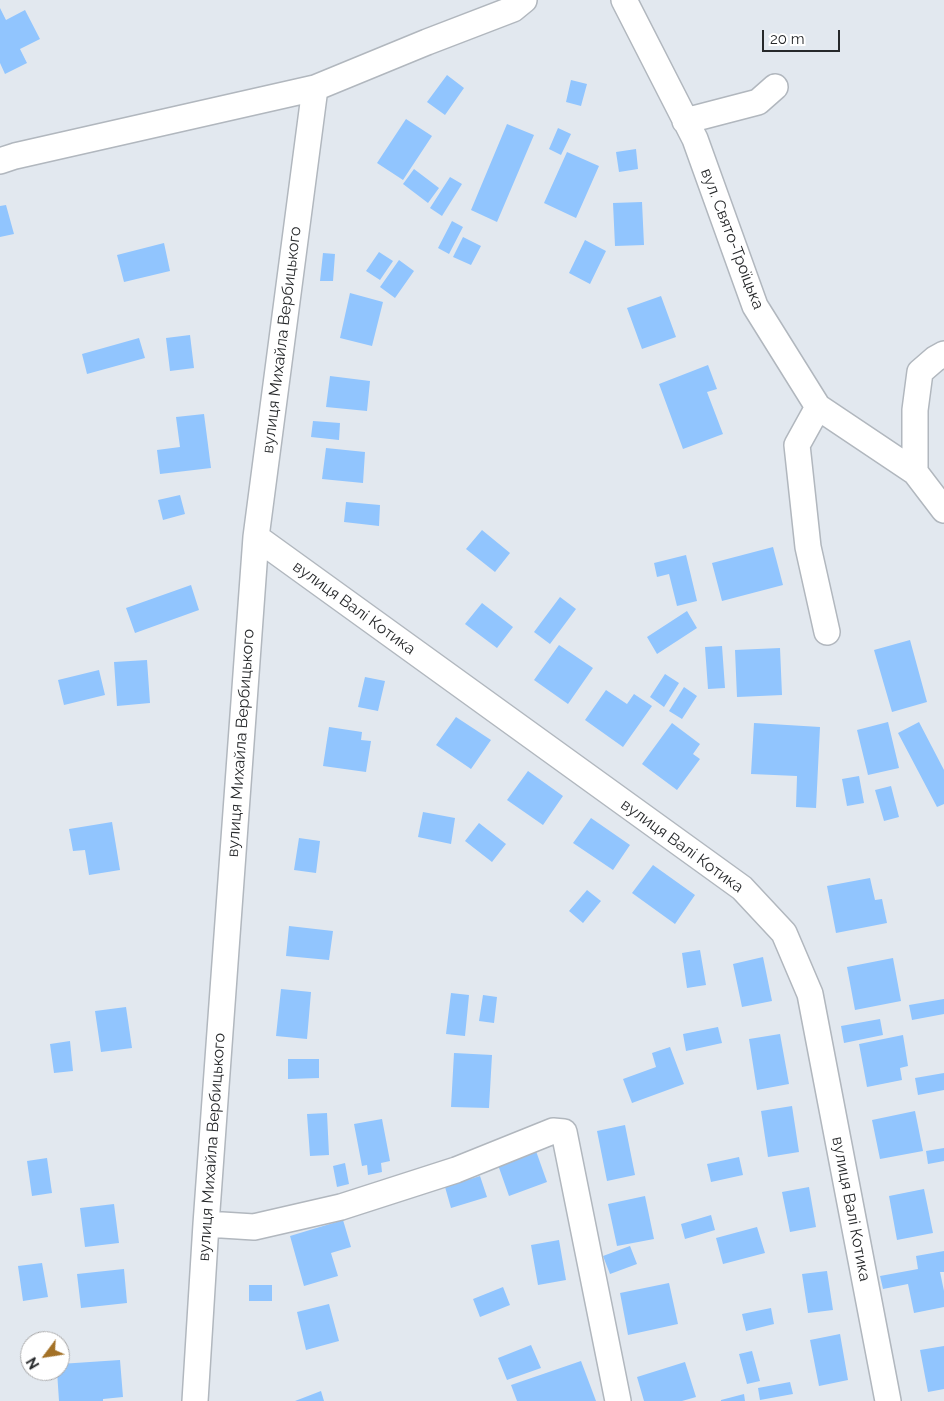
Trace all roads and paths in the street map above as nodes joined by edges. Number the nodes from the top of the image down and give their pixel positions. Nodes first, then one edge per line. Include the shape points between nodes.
1 (524, 0) edge
2 (624, 0) edge
3 (775, 87) dead end
4 (315, 88) junction
5 (685, 120) junction
6 (0, 162) edge
7 (944, 354) edge
8 (818, 407) junction
9 (915, 472) junction
10 (944, 510) edge
11 (256, 537) junction
12 (826, 632) dead end
13 (206, 1224) junction
14 (195, 1401) edge
15 (618, 1401) edge
16 (888, 1401) edge

1 - 4 street via 513,9
2 - 5 street, вул. Свято-Троїцька
3 - 5 street via 758,102
4 - 6 street
4 - 11 street, вулиця Михайла Вербицького
5 - 8 street, вул. Свято-Троїцька via 755,306
7 - 9 street via 920,372 915,410
8 - 9 street, вул. Свято-Троїцька
8 - 12 street via 798,445 808,547
9 - 10 street, вул. Свято-Троїцька
11 - 13 street, вулиця Михайла Вербицького
11 - 16 street, вулиця Валі Котика via 742,888 784,933 810,994
13 - 14 street, вулиця Михайла Вербицького
13 - 15 street via 254,1227 341,1207 456,1170 553,1131 564,1132

